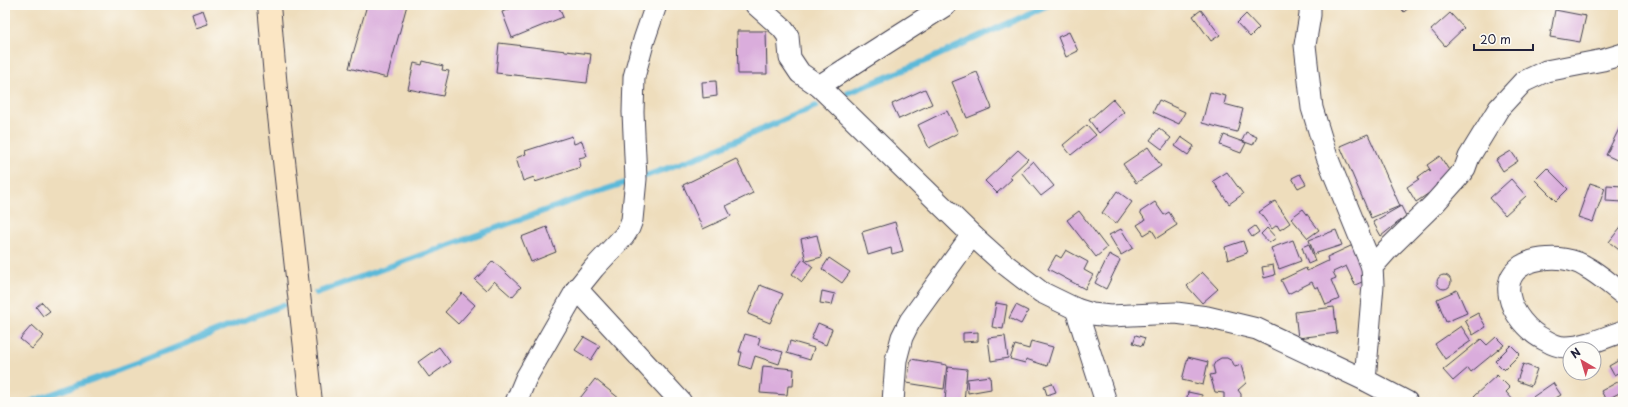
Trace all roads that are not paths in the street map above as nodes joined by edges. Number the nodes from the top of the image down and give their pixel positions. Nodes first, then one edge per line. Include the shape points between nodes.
1 (270, 5) edge
2 (656, 5) edge
3 (756, 5) edge
4 (946, 5) edge
5 (1310, 5) edge
6 (1623, 54) edge
7 (819, 86) junction
8 (972, 235) junction
9 (1372, 267) junction
10 (577, 289) junction
11 (1623, 294) edge
12 (1076, 309) junction
13 (1623, 332) edge
14 (1365, 380) junction
15 (311, 402) edge
16 (516, 402) edge
17 (681, 402) edge
18 (893, 402) edge
19 (1106, 402) edge
20 (1407, 402) edge

1 - 15 street via 276,89
2 - 10 street via 634,77 636,179 632,220 624,236
3 - 7 street via 788,36 790,58 800,73
4 - 7 street
5 - 9 street via 1306,45 1312,108 1327,157
6 - 9 street via 1546,70 1524,82 1499,108 1459,176
7 - 8 street
8 - 12 street via 1041,292
8 - 18 street via 910,321 902,337 896,360
9 - 14 street via 1373,285
10 - 16 street via 526,378
10 - 17 street
11 - 13 street via 1586,267 1571,260 1548,258 1530,261 1518,269 1509,283 1508,296 1526,327 1536,336 1563,347 1581,345
12 - 14 street via 1110,316 1176,313 1228,322 1257,330
12 - 19 street
14 - 20 street

